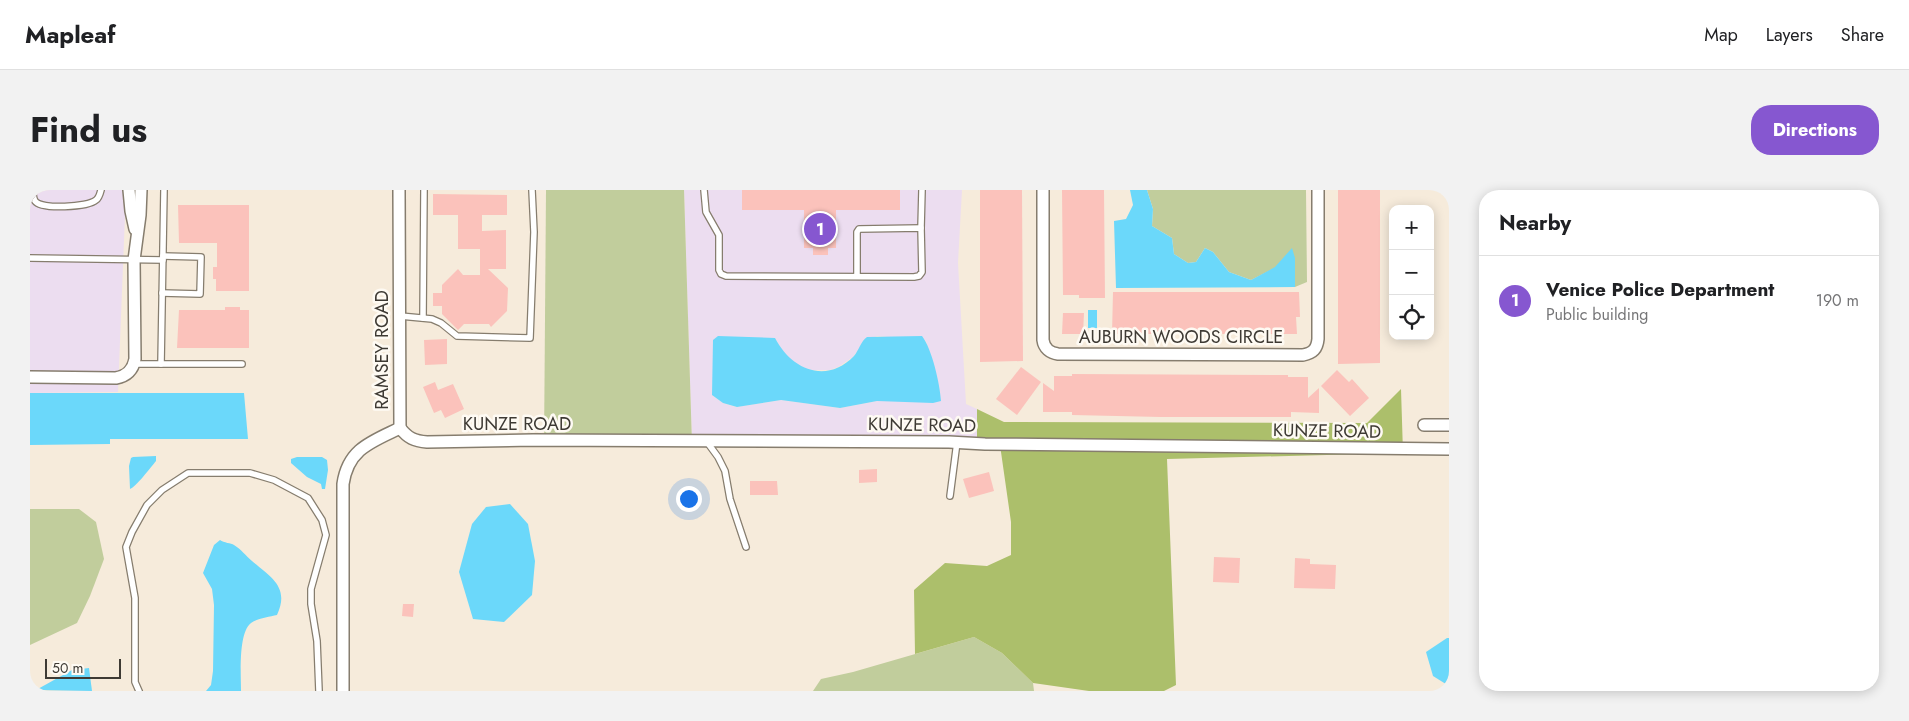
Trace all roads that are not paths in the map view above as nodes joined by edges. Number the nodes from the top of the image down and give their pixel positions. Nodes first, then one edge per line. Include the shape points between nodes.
1 (33, 190) edge
2 (101, 190) edge
3 (129, 190) edge
4 (140, 190) edge
5 (164, 190) edge
6 (399, 190) edge
7 (424, 190) edge
8 (532, 190) edge
9 (704, 190) edge
10 (922, 190) edge
11 (1042, 190) edge
12 (1318, 190) edge
13 (921, 228) junction
14 (137, 236) junction
15 (30, 258) edge
16 (163, 258) junction
17 (134, 260) junction
18 (857, 276) junction
19 (162, 293) junction
20 (400, 316) junction
21 (423, 318) junction
22 (134, 364) junction
23 (161, 364) junction
24 (242, 364) dead end
25 (30, 377) edge
26 (1424, 425) dead end
27 (1449, 425) edge
28 (400, 428) junction
29 (706, 442) junction
30 (957, 442) junction
31 (1449, 449) edge
32 (950, 496) dead end
33 (746, 547) dead end
34 (139, 691) edge
35 (318, 691) edge
36 (343, 691) edge

1 - 2 lane via 34,199 40,205 86,205 95,201
3 - 14 street
4 - 14 street
5 - 16 lane
6 - 20 street, RAMSEY ROAD
7 - 21 lane
8 - 21 lane via 534,232 530,338 457,336 441,322
9 - 18 lane via 706,212 719,235 721,274
10 - 13 lane
11 - 12 street, AUBURN WOODS CIRCLE via 1043,340 1049,351 1058,354 1294,355 1311,353 1318,344
13 - 18 lane via 859,229
13 - 18 lane via 922,272 919,276
14 - 17 street
15 - 17 lane
16 - 17 lane
16 - 19 lane
16 - 19 lane via 201,257 201,266 200,294
17 - 22 street
19 - 23 lane
20 - 21 lane
20 - 28 street, RAMSEY ROAD
22 - 23 lane
22 - 25 street via 128,373 120,377
23 - 24 lane
26 - 27 street
28 - 29 street, KUNZE ROAD via 413,440 427,442
28 - 36 street, RAMSEY ROAD via 358,451 344,474
29 - 30 street, KUNZE ROAD
29 - 33 lane via 725,471 730,499
30 - 31 street, KUNZE ROAD
30 - 32 lane
34 - 35 lane via 134,668 135,598 126,547 132,532 147,505 162,490 188,473 250,473 274,480 308,498 322,520 326,535 311,589

